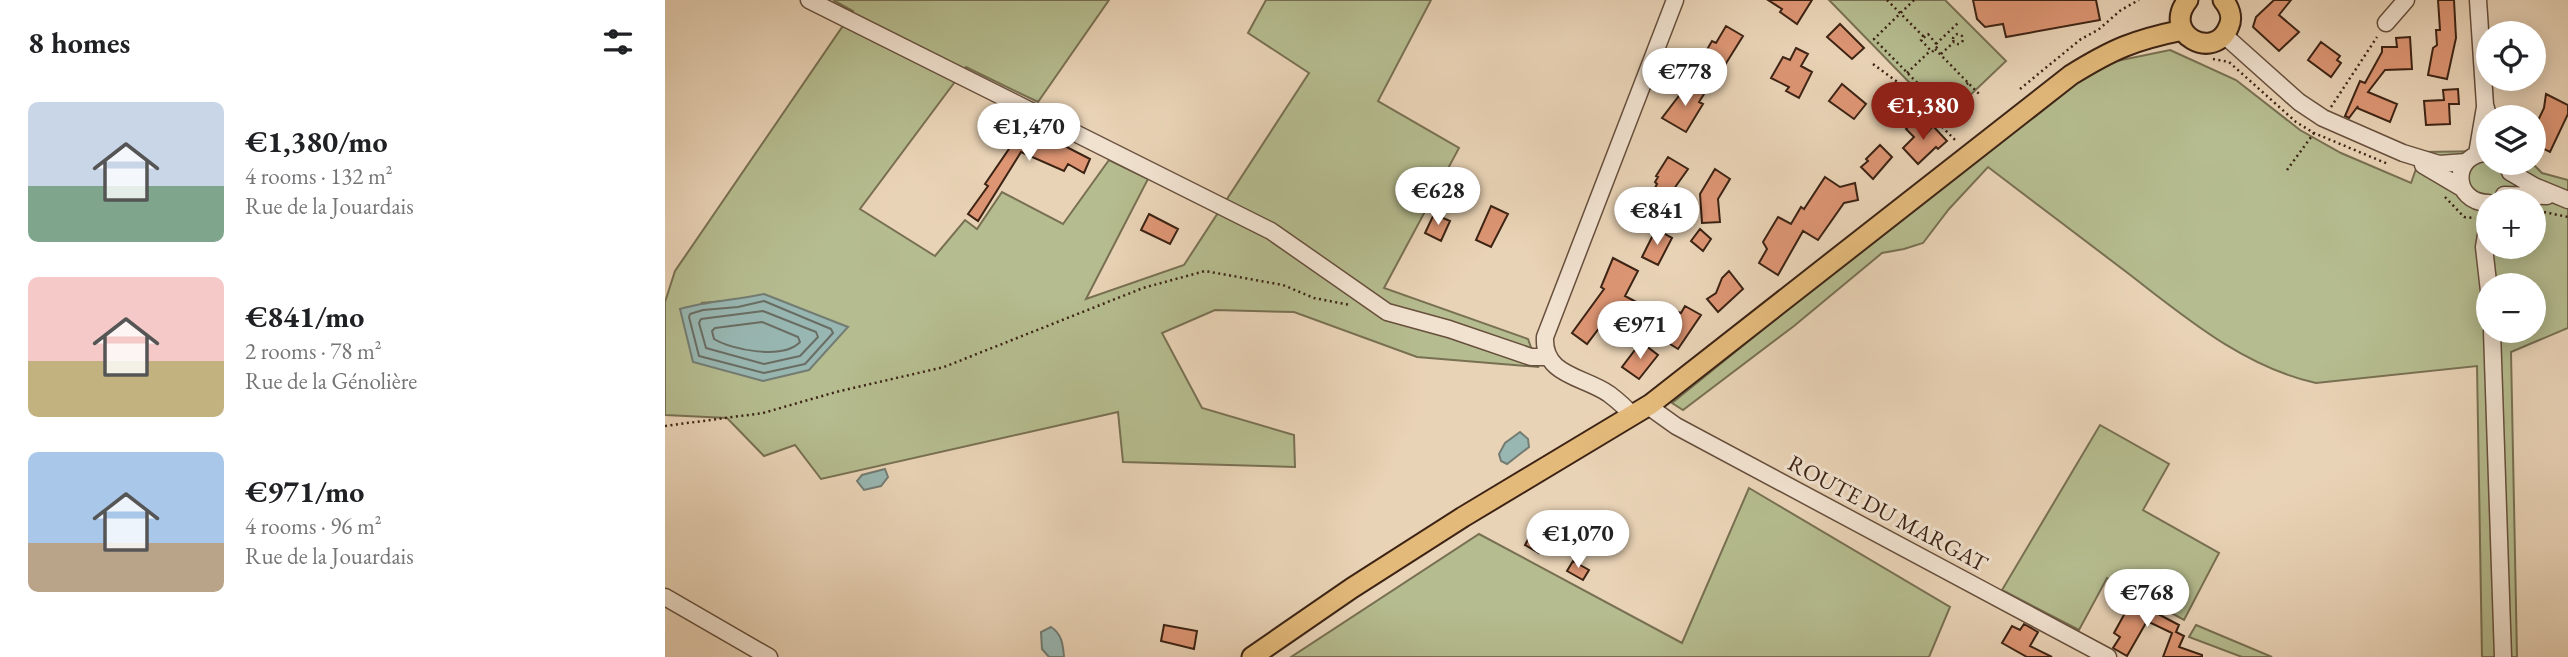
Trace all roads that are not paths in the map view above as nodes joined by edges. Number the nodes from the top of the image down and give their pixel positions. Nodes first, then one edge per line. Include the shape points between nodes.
1 (809, 0) edge
2 (1675, 0) edge
3 (2188, 0) edge
4 (2223, 0) edge
5 (2406, 0) edge
6 (2478, 0) edge
7 (2386, 23) road end
8 (2183, 30) junction
9 (2224, 35) junction
10 (2487, 105) edge
11 (2403, 153) junction
12 (2476, 156) edge
13 (2476, 157) edge
14 (2519, 175) edge
15 (2466, 193) junction
16 (2546, 199) edge
17 (2565, 199) edge
18 (2476, 200) edge
19 (2476, 223) edge
20 (2492, 343) edge
21 (1547, 358) junction
22 (1651, 404) junction
23 (1633, 416) junction
24 (665, 597) edge
25 (769, 657) edge
26 (1252, 657) edge
27 (2108, 657) edge
28 (2503, 657) edge

1 - 21 street via 1271,231 1387,312
2 - 21 street via 1545,337
3 - 8 main road via 2180,16
4 - 9 main road via 2231,21
5 - 7 street
6 - 10 street
8 - 9 main road via 2192,40 2205,44
8 - 22 main road via 2131,42 2071,75
9 - 11 street via 2323,118
11 - 12 street via 2439,164
11 - 15 street
13 - 15 street via 2460,174
14 - 17 street
15 - 18 street
15 - 19 street
16 - 17 street
20 - 28 street
21 - 23 street via 1558,369 1608,393
22 - 23 main road
22 - 27 street, ROUTE DU MARGAT via 1676,426
23 - 26 main road via 1463,517
24 - 25 street

